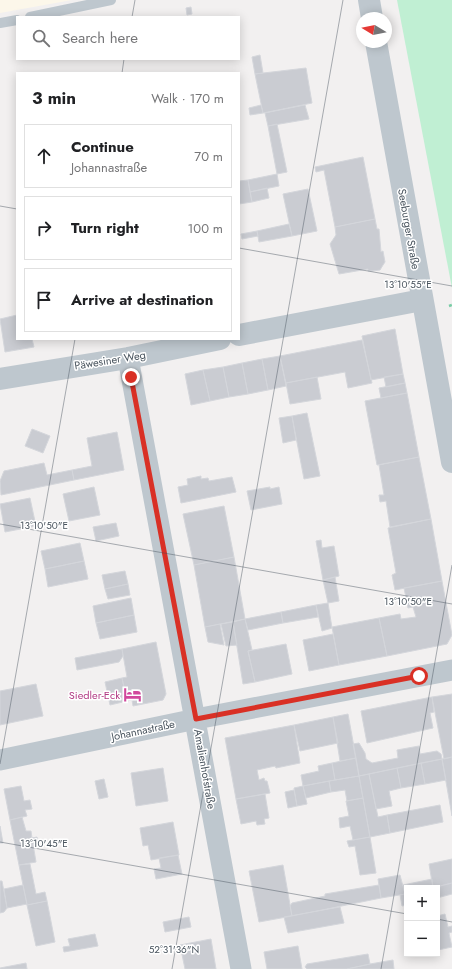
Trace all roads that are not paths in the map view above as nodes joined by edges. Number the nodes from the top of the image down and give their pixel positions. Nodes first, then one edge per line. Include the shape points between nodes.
1 (111, 0) edge
2 (369, 0) edge
3 (371, 12) edge
4 (35, 16) edge
5 (16, 20) edge
6 (0, 23) edge
7 (377, 48) edge
8 (422, 300) junction
9 (240, 335) edge
10 (215, 340) edge
11 (128, 358) junction
12 (0, 379) edge
13 (452, 462) edge
14 (452, 670) edge
15 (196, 719) junction
16 (0, 760) edge
17 (241, 969) edge

1 - 4 lane
2 - 3 street
5 - 6 lane
7 - 8 street, Seeburger Straße
8 - 9 street
8 - 13 street, Seeburger Straße
10 - 11 street, Päwesiner Weg
11 - 12 street, Päwesiner Weg
11 - 15 street, Amalienhofstraße
14 - 15 street, Johannastraße
15 - 16 street, Johannastraße
15 - 17 street, Amalienhofstraße

